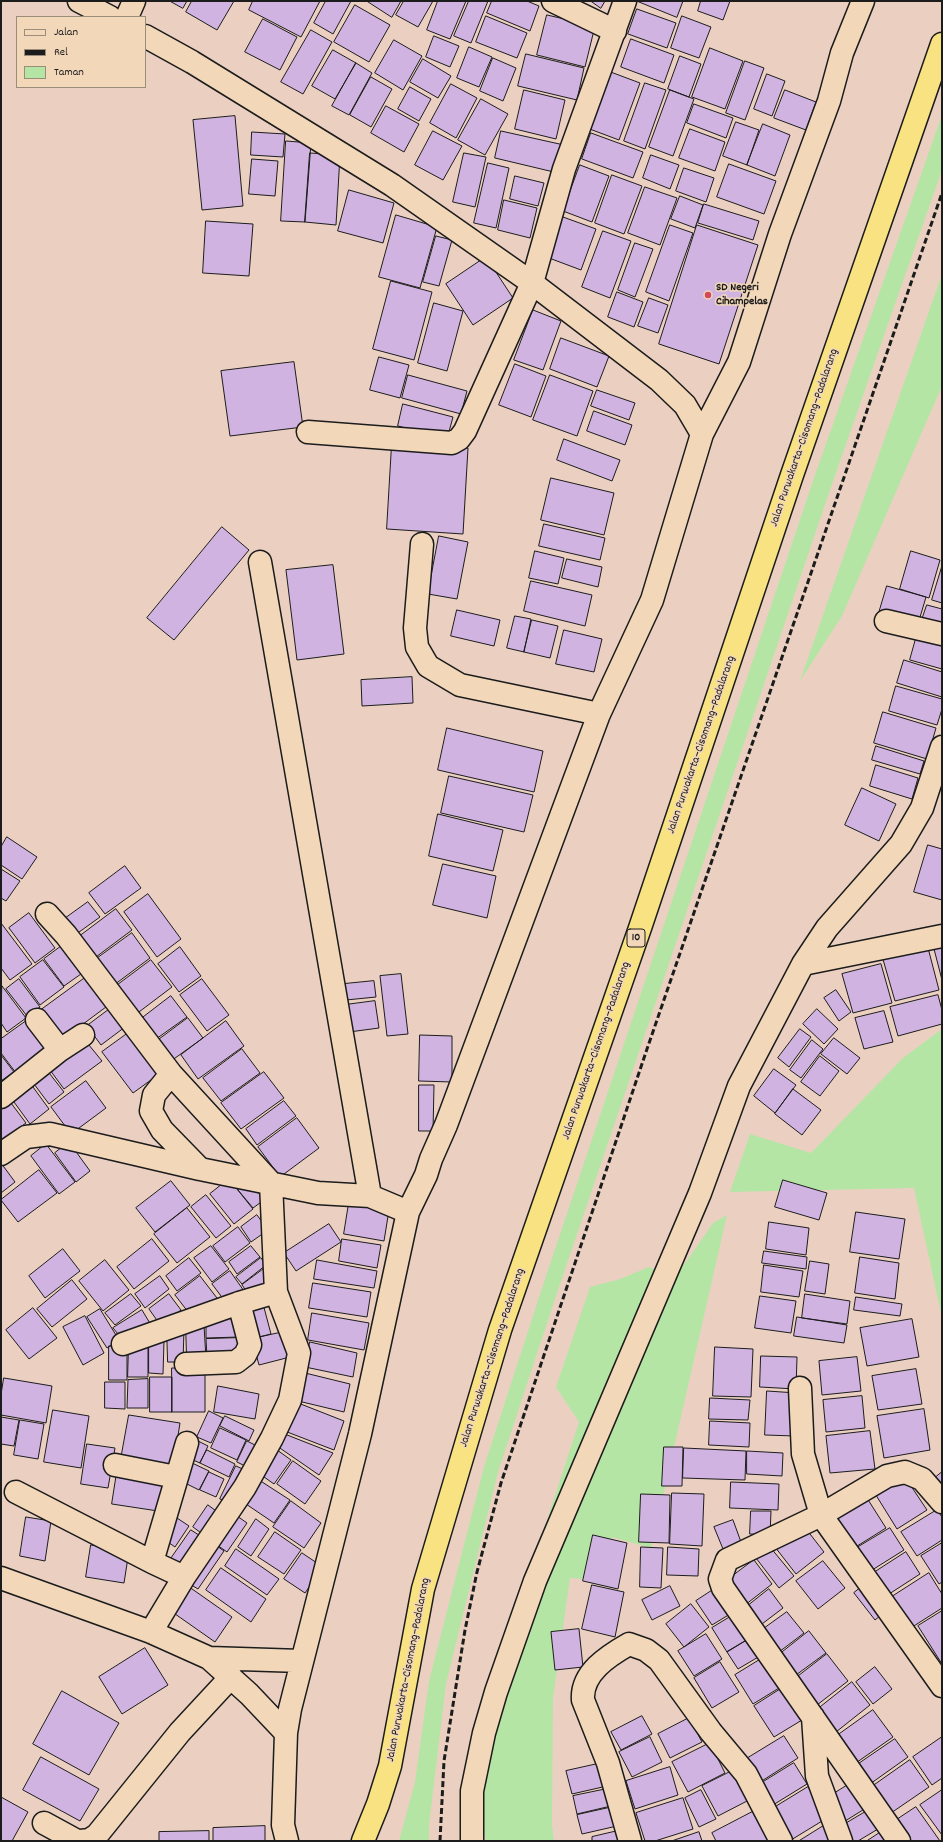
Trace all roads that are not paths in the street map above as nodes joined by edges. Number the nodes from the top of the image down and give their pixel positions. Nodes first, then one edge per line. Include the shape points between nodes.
1 (79, 1) edge
2 (134, 1) edge
3 (553, 1) edge
4 (625, 1) edge
5 (863, 1) edge
6 (108, 16) edge
7 (127, 16) edge
8 (615, 31) junction
9 (146, 37) edge
10 (942, 44) edge
11 (532, 284) junction
12 (308, 432) dead end
13 (702, 434) junction
14 (422, 544) dead end
15 (260, 562) dead end
16 (886, 621) dead end
17 (942, 634) edge
18 (599, 714) junction
19 (942, 747) edge
20 (47, 914) dead end
21 (942, 936) edge
22 (803, 964) junction
23 (37, 1020) dead end
24 (84, 1035) dead end
25 (60, 1050) junction
26 (171, 1074) junction
27 (1, 1097) edge
28 (1, 1154) edge
29 (200, 1169) junction
30 (271, 1183) junction
31 (370, 1196) junction
32 (408, 1212) junction
33 (276, 1292) junction
34 (239, 1303) junction
35 (123, 1344) dead end
36 (186, 1364) dead end
37 (800, 1388) dead end
38 (187, 1443) dead end
39 (115, 1465) dead end
40 (176, 1477) junction
41 (16, 1492) dead end
42 (942, 1502) edge
43 (821, 1515) junction
44 (152, 1562) junction
45 (184, 1577) junction
46 (1, 1578) edge
47 (151, 1632) junction
48 (209, 1658) junction
49 (301, 1661) junction
50 (231, 1677) junction
51 (942, 1686) edge
52 (813, 1717) junction
53 (286, 1733) junction
54 (44, 1823) dead end
55 (77, 1841) edge
56 (81, 1841) edge
57 (287, 1841) edge
58 (364, 1841) edge
59 (472, 1841) edge
60 (630, 1841) edge
61 (781, 1841) edge
62 (841, 1841) edge
63 (899, 1841) edge

1 - 6 street
2 - 7 street
3 - 8 street
4 - 8 street
5 - 13 street via 842,53 829,101 780,234 740,362
8 - 11 street via 564,168
9 - 11 street via 392,185
10 - 58 highway, Jalan Purwakarta–Cisomang–Padalarang / 10 via 500,1330 423,1589 390,1766
11 - 12 street via 465,431 459,439 452,443
11 - 13 street via 659,380 685,405
13 - 18 street via 652,600
14 - 18 street via 415,628 417,647 428,666 460,685
15 - 31 street
16 - 17 street
18 - 32 street via 446,1126
19 - 22 street via 922,808 901,844 827,928
20 - 26 street via 66,935
21 - 22 street
22 - 59 street via 739,1086 700,1193 535,1581 484,1733 472,1791
23 - 25 street
24 - 25 street
25 - 27 street
26 - 29 street via 154,1095 151,1111 162,1130
26 - 30 street
28 - 29 street via 26,1137 50,1134
29 - 30 street
30 - 31 street via 318,1193
30 - 33 street
31 - 32 street
32 - 49 street via 360,1434
33 - 34 street
33 - 45 street via 299,1353 290,1400 245,1487
34 - 35 street
34 - 36 street via 250,1345 245,1355 236,1362
37 - 43 street via 803,1454
38 - 40 street
39 - 40 street
40 - 44 street
41 - 44 street
42 - 43 street via 922,1479 905,1472 887,1476
43 - 51 street
43 - 52 street via 727,1560 720,1579 723,1588
44 - 45 street
45 - 47 street
46 - 47 street
47 - 48 street
48 - 49 street
48 - 50 street
49 - 53 street
50 - 53 street
50 - 56 street via 180,1732 97,1835
52 - 62 street via 817,1776
52 - 63 street
53 - 57 street via 283,1825
54 - 55 street
60 - 61 street via 608,1763 583,1700 582,1689 606,1657 629,1644 646,1650 659,1660 711,1732 746,1774

